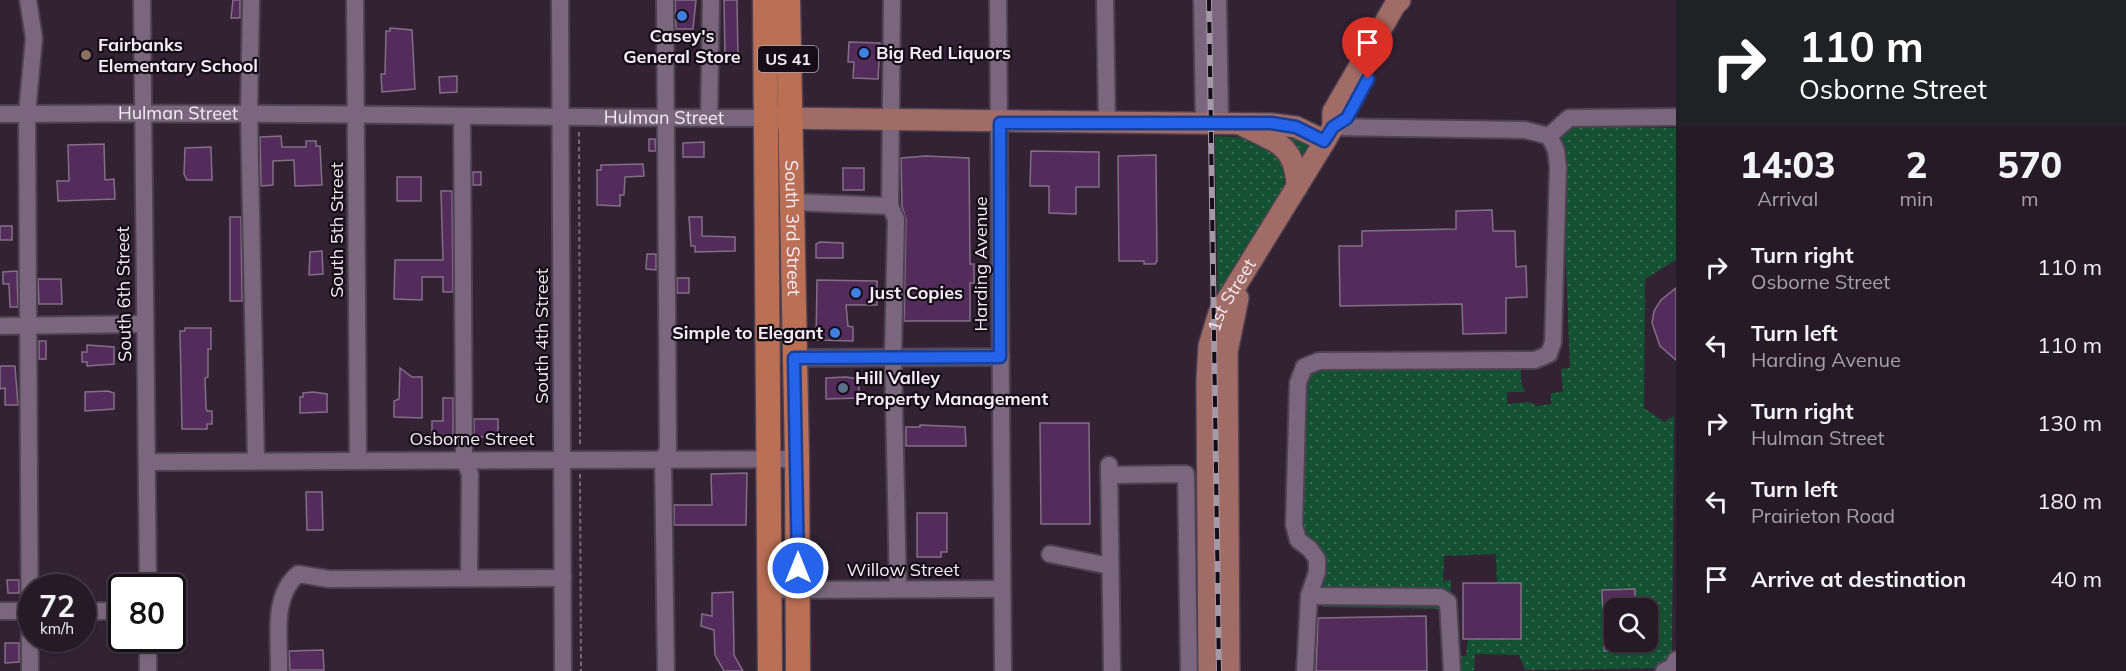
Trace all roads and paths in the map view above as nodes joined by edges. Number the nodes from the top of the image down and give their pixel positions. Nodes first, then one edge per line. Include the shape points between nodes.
1 (28, 0) edge
2 (142, 0) edge
3 (251, 0) edge
4 (355, 0) edge
5 (560, 0) edge
6 (665, 0) edge
7 (711, 0) edge
8 (765, 0) edge
9 (788, 0) edge
10 (892, 0) edge
11 (998, 0) edge
12 (1105, 0) edge
13 (1202, 0) edge
14 (1218, 0) edge
15 (1400, 0) edge
16 (1409, 0) edge
17 (141, 112) junction
18 (27, 113) junction
19 (249, 113) junction
20 (0, 114) edge
21 (355, 114) junction
22 (462, 116) junction
23 (1676, 117) edge
24 (562, 118) junction
25 (580, 118) junction
26 (666, 118) junction
27 (709, 118) junction
28 (777, 118) junction
29 (892, 121) junction
30 (1000, 123) junction
31 (1107, 123) junction
32 (1221, 123) junction
33 (1329, 134) junction
34 (1549, 136) junction
35 (1297, 188) junction
36 (790, 202) junction
37 (890, 206) junction
38 (1253, 262) junction
39 (144, 324) junction
40 (0, 326) edge
41 (27, 326) junction
42 (893, 357) junction
43 (1000, 357) junction
44 (794, 358) junction
45 (768, 457) junction
46 (562, 458) junction
47 (580, 458) junction
48 (663, 458) junction
49 (464, 459) junction
50 (797, 459) junction
51 (358, 460) junction
52 (256, 461) junction
53 (148, 462) junction
54 (1050, 554) dead end
55 (1110, 566) junction
56 (30, 574) edge
57 (148, 574) edge
58 (469, 578) junction
59 (563, 578) junction
60 (897, 589) junction
61 (1001, 589) junction
62 (769, 590) junction
63 (798, 590) junction
64 (1309, 596) junction
65 (0, 611) edge
66 (18, 611) edge
67 (30, 652) edge
68 (148, 652) edge
69 (30, 671) edge
70 (148, 671) edge
71 (279, 671) edge
72 (563, 671) edge
73 (581, 671) edge
74 (666, 671) edge
75 (770, 671) edge
76 (798, 671) edge
77 (1003, 671) edge
78 (1112, 671) edge
79 (1189, 671) edge
80 (1209, 671) edge
81 (1229, 671) edge
82 (1305, 671) edge
83 (1452, 671) edge

1 - 18 street via 34,38
2 - 17 street, South 6th Street
3 - 19 street
4 - 21 street, South 5th Street
5 - 24 street, South 4th Street
6 - 26 street
7 - 27 street
8 - 28 highway, South 3rd Street / US 41
9 - 28 highway, South 3rd Street / US 41
10 - 29 street
11 - 30 street, Harding Avenue
12 - 31 street
13 - 32 street
14 - 32 street
15 - 33 main road via 1333,112
16 - 33 main road via 1347,118
17 - 18 street, Hulman Street
17 - 19 street, Hulman Street
17 - 39 street, South 6th Street
18 - 20 street, Hulman Street
18 - 41 street
19 - 21 street, Hulman Street
19 - 52 street
21 - 22 street, Hulman Street
21 - 51 street, South 5th Street
22 - 24 street, Hulman Street
22 - 49 street
23 - 34 street via 1569,118
24 - 25 street, Hulman Street
24 - 46 street, South 4th Street
25 - 26 street, Hulman Street
25 - 47 path
26 - 27 street, Hulman Street
26 - 48 street via 668,450
27 - 28 street, Hulman Street
28 - 29 main road, Hulman Street
28 - 36 highway, South 3rd Street / US 41
28 - 45 highway, South 3rd Street / US 41
29 - 30 main road, Hulman Street
29 - 37 street
30 - 31 main road, Hulman Street
30 - 43 street, Harding Avenue
31 - 32 main road, Hulman Street
32 - 33 main road, Hulman Street via 1286,125
32 - 35 main road via 1286,149 1294,161
33 - 34 street via 1525,130
33 - 35 main road
34 - 64 street via 1557,150 1558,167 1553,342 1549,354 1535,360 1319,361 1304,367 1298,383 1294,525 1298,540 1317,559
35 - 38 main road
36 - 37 street
36 - 44 highway, South 3rd Street / US 41
37 - 42 street via 896,219
38 - 80 main road, 1st Street via 1224,304 1209,346
38 - 81 main road, 1st Street via 1234,309 1227,352
39 - 41 street
39 - 53 street, South 6th Street
40 - 41 street
41 - 56 street
42 - 43 street
42 - 44 street
42 - 60 street
43 - 61 street, Harding Avenue
44 - 50 highway, South 3rd Street / US 41
45 - 48 street, Osborne Street
45 - 50 street, Osborne Street
45 - 62 highway, South 3rd Street / US 41
46 - 47 street, Osborne Street
46 - 49 street, Osborne Street
46 - 59 street, South 4th Street
47 - 48 street, Osborne Street
47 - 73 path
48 - 74 street
49 - 51 street, Osborne Street
49 - 58 street via 470,474
50 - 63 highway, South 3rd Street / US 41
51 - 52 street, Osborne Street
52 - 53 street, Osborne Street
53 - 57 street, South 6th Street
54 - 55 street
55 - 78 street
55 - 79 street via 1109,470 1186,474
58 - 59 street
58 - 71 street via 328,579 298,574 287,583 280,604
59 - 72 street, South 4th Street
60 - 61 street, Willow Street
60 - 63 street, Willow Street
61 - 77 street, Harding Avenue
62 - 63 street, Willow Street
62 - 75 highway, South 3rd Street / US 41
63 - 76 highway, South 3rd Street / US 41
64 - 82 street
64 - 83 street via 1440,597 1448,602
65 - 66 street
67 - 69 street
68 - 70 street

